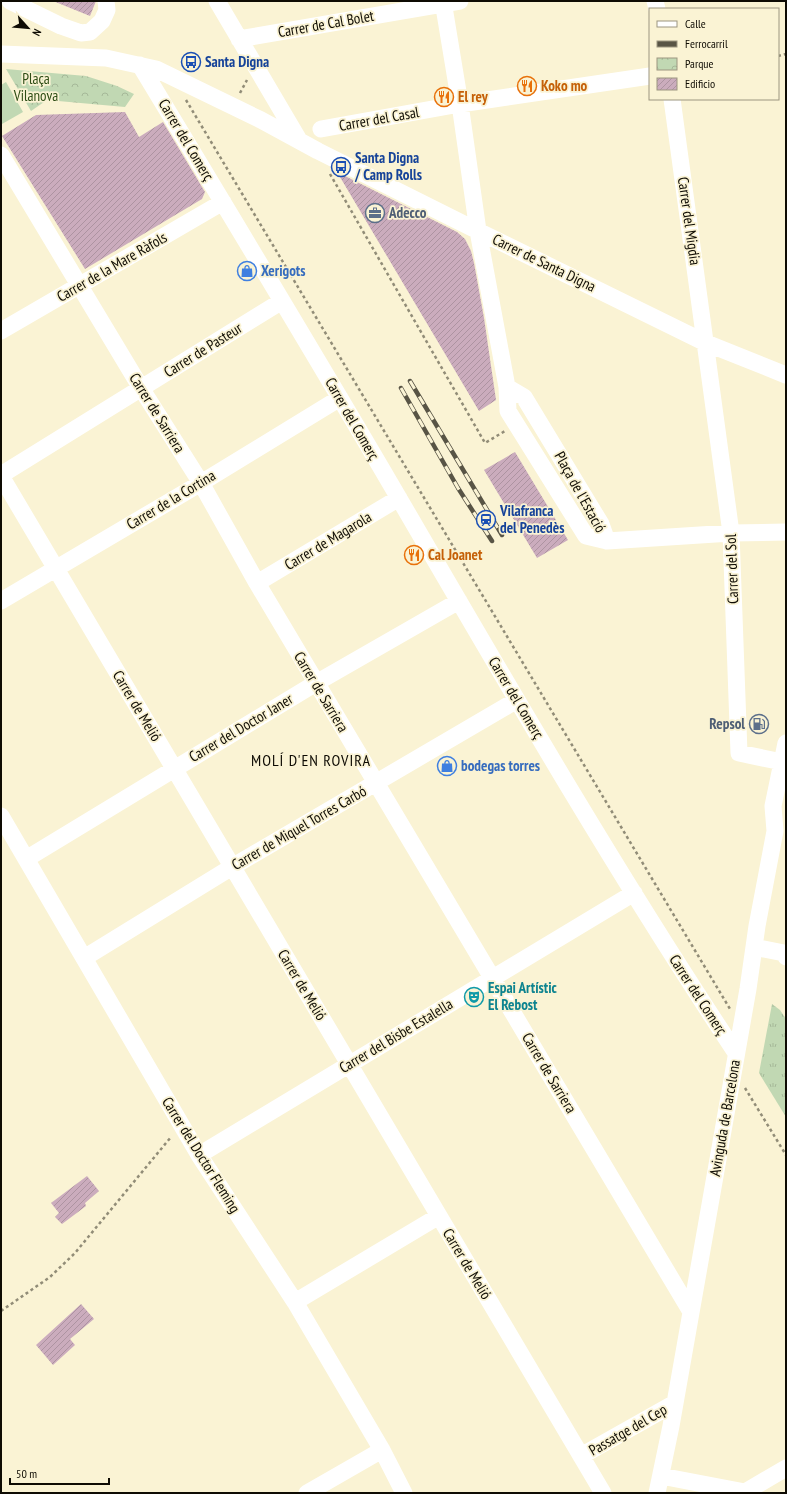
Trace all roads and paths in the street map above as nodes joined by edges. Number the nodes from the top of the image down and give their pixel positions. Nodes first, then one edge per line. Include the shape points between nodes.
1 (10, 1) edge
2 (106, 1) edge
3 (217, 1) edge
4 (460, 1) edge
5 (443, 3) edge
6 (238, 39) junction
7 (1, 54) edge
8 (140, 65) junction
9 (649, 76) edge
10 (185, 97) dead end
11 (672, 100) edge
12 (277, 103) junction
13 (460, 104) junction
14 (261, 120) junction
15 (321, 129) dead end
16 (302, 142) junction
17 (1, 154) edge
18 (330, 174) dead end
19 (223, 202) junction
20 (478, 231) junction
21 (79, 286) junction
22 (282, 301) junction
23 (1, 332) edge
24 (706, 343) junction
25 (786, 375) edge
26 (140, 388) junction
27 (340, 398) junction
28 (507, 430) dead end
29 (1, 476) edge
30 (201, 483) junction
31 (399, 498) junction
32 (786, 532) edge
33 (731, 533) junction
34 (55, 568) junction
35 (257, 583) junction
36 (1, 601) edge
37 (459, 601) junction
38 (316, 682) junction
39 (517, 700) junction
40 (786, 743) edge
41 (782, 762) junction
42 (174, 768) junction
43 (376, 784) junction
44 (1, 816) edge
45 (781, 829) edge
46 (26, 858) junction
47 (232, 867) junction
48 (634, 893) junction
49 (754, 947) junction
50 (786, 957) edge
51 (84, 958) junction
52 (492, 978) junction
53 (732, 1013) dead end
54 (735, 1061) junction
55 (349, 1065) junction
56 (182, 1126) junction
57 (786, 1154) edge
58 (199, 1155) junction
59 (439, 1216) junction
60 (295, 1302) junction
61 (1, 1311) edge
62 (691, 1312) junction
63 (676, 1403) junction
64 (382, 1450) junction
65 (581, 1456) junction
66 (786, 1468) edge
67 (661, 1476) junction
68 (307, 1493) edge
69 (404, 1493) edge
70 (603, 1493) edge
71 (658, 1493) edge
72 (745, 1493) edge

1 - 2 street via 81,33 90,32 102,21
3 - 6 street
4 - 5 street, Carrer de Cal Bolet
5 - 6 street, Carrer de Cal Bolet
5 - 13 street
6 - 12 street
7 - 8 street, Carrer de Santa Digna via 106,58
8 - 14 street, Carrer de Santa Digna via 170,75
8 - 19 street, Carrer del Comerç
9 - 13 street, Carrer del Casal
10 - 53 path, Carrer del Comerç
11 - 24 street, Carrer del Migdia
12 - 14 street
12 - 16 street
13 - 15 street, Carrer del Casal
13 - 20 street
14 - 16 street, Carrer de Santa Digna
16 - 20 street, Carrer de Santa Digna
17 - 21 street, Carrer de Sarriera
18 - 28 path via 485,443
19 - 21 street, Carrer de la Mare Ràfols
19 - 22 street, Carrer del Comerç
20 - 24 street, Carrer de Santa Digna
20 - 33 street, Plaça de l'Estació via 507,387 524,397 601,524 607,541
21 - 23 street, Carrer de la Mare Ràfols
21 - 26 street, Carrer de Sarriera
22 - 26 street, Carrer de Pasteur
22 - 27 street, Carrer del Comerç
24 - 25 street, Carrer de Santa Digna
24 - 33 street, Carrer del Sol
26 - 29 street, Carrer de Pasteur
26 - 30 street, Carrer de Sarriera
27 - 30 street, Carrer de la Cortina
27 - 31 street, Carrer del Comerç
29 - 34 street, Carrer de Melió
30 - 34 street, Carrer de la Cortina
30 - 35 street, Carrer de Sarriera
31 - 35 street, Carrer de Magarola
31 - 37 street, Carrer del Comerç
32 - 33 street
33 - 41 street, Carrer del Sol via 739,753
34 - 36 street, Carrer de la Cortina
34 - 42 street, Carrer de Melió
35 - 38 street, Carrer de Sarriera
37 - 38 street, Carrer del Doctor Janer
37 - 39 street, Carrer del Comerç
38 - 42 street, Carrer del Doctor Janer
38 - 43 street, Carrer de Sarriera
39 - 43 street, Carrer de Miquel Torres Carbó
39 - 48 street, Carrer del Comerç
40 - 41 street, Avinguda de Barcelona
41 - 45 street, Avinguda de Barcelona via 773,806
42 - 46 street, Carrer del Doctor Janer
42 - 47 street, Carrer de Melió
43 - 47 street, Carrer de Miquel Torres Carbó
43 - 52 street, Carrer de Sarriera
44 - 46 street, Carrer del Doctor Fleming
45 - 49 street, Avinguda de Barcelona
46 - 51 street, Carrer del Doctor Fleming
47 - 51 street, Carrer de Miquel Torres Carbó
47 - 55 street, Carrer de Melió
48 - 52 street, Carrer del Bisbe Estalella
48 - 54 street, Carrer del Comerç
49 - 50 street via 784,953
49 - 54 street, Avinguda de Barcelona
51 - 56 street, Carrer del Doctor Fleming
52 - 55 street, Carrer del Bisbe Estalella
52 - 62 street, Carrer de Sarriera
54 - 57 path
54 - 62 street, Avinguda de Barcelona
55 - 58 street, Carrer del Bisbe Estalella
55 - 59 street, Carrer de Melió
56 - 58 street, Carrer del Doctor Fleming
56 - 61 path via 75,1253 50,1277
58 - 60 street, Carrer del Doctor Fleming
59 - 60 street
59 - 65 street, Carrer de Melió
60 - 64 street, Carrer del Doctor Fleming
62 - 63 street, Avinguda de Barcelona
63 - 65 street, Passatge del Cep
63 - 67 street, Avinguda de Barcelona
64 - 68 street
64 - 69 street, Carrer del Doctor Fleming
65 - 70 street, Carrer de Melió
66 - 72 street
67 - 71 street, Avinguda de Barcelona
67 - 72 street

